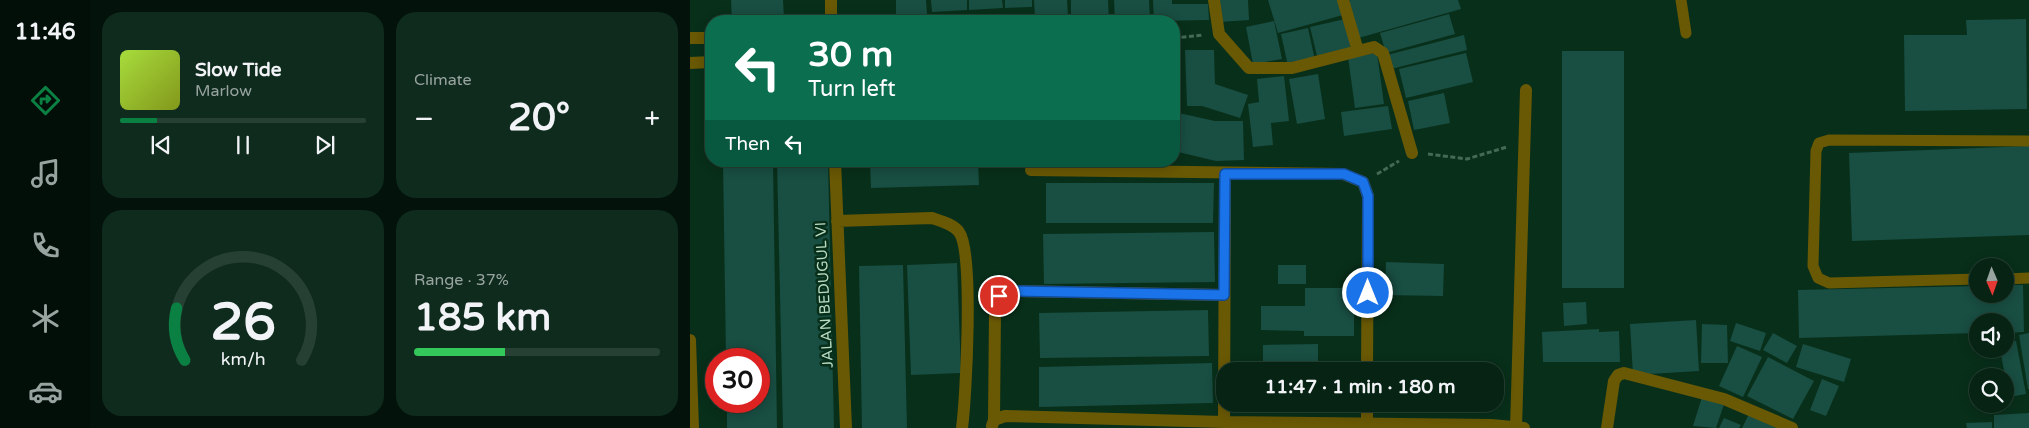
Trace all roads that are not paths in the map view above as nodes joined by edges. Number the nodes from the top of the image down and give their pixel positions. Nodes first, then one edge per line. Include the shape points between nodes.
1 (831, 0) edge
2 (1214, 0) edge
3 (1343, 0) edge
4 (1681, 0) edge
5 (831, 15) edge
6 (1686, 34) dead end
7 (690, 38) edge
8 (705, 38) edge
9 (1358, 51) junction
10 (705, 62) edge
11 (690, 63) edge
12 (1526, 90) dead end
13 (2029, 141) edge
14 (1412, 153) road end
15 (835, 167) edge
16 (1031, 170) dead end
17 (1225, 174) junction
18 (837, 221) junction
19 (2014, 278) edge
20 (2029, 278) edge
21 (1969, 279) edge
22 (1224, 295) junction
23 (690, 340) edge
24 (1367, 362) edge
25 (1367, 412) edge
26 (1224, 422) junction
27 (993, 424) edge
28 (1367, 424) junction
29 (693, 428) edge
30 (846, 428) edge
31 (962, 428) edge
32 (1516, 428) edge
33 (1524, 428) edge
34 (1607, 428) edge
35 (1792, 428) edge

1 - 5 street
2 - 9 street via 1219,34 1249,68 1292,68
3 - 9 street
4 - 6 lane
7 - 8 street
9 - 14 street via 1374,47 1383,53
10 - 11 street
12 - 32 street
13 - 21 lane via 1829,140 1819,143 1816,151 1813,266 1818,278 1829,283
15 - 18 street, JALAN BEDUGUL VI
16 - 17 street
17 - 22 street
17 - 24 street via 1344,174 1363,182 1368,196
18 - 30 street, JALAN BEDUGUL VI
18 - 31 street via 932,218 946,222 960,232 966,285 966,395
19 - 20 lane
22 - 26 street
22 - 27 street via 1013,291 999,296 995,311
23 - 29 street
25 - 28 street
26 - 27 street via 1005,416
26 - 28 street
28 - 32 street
32 - 33 street
34 - 35 street via 1614,381 1624,373 1724,399

